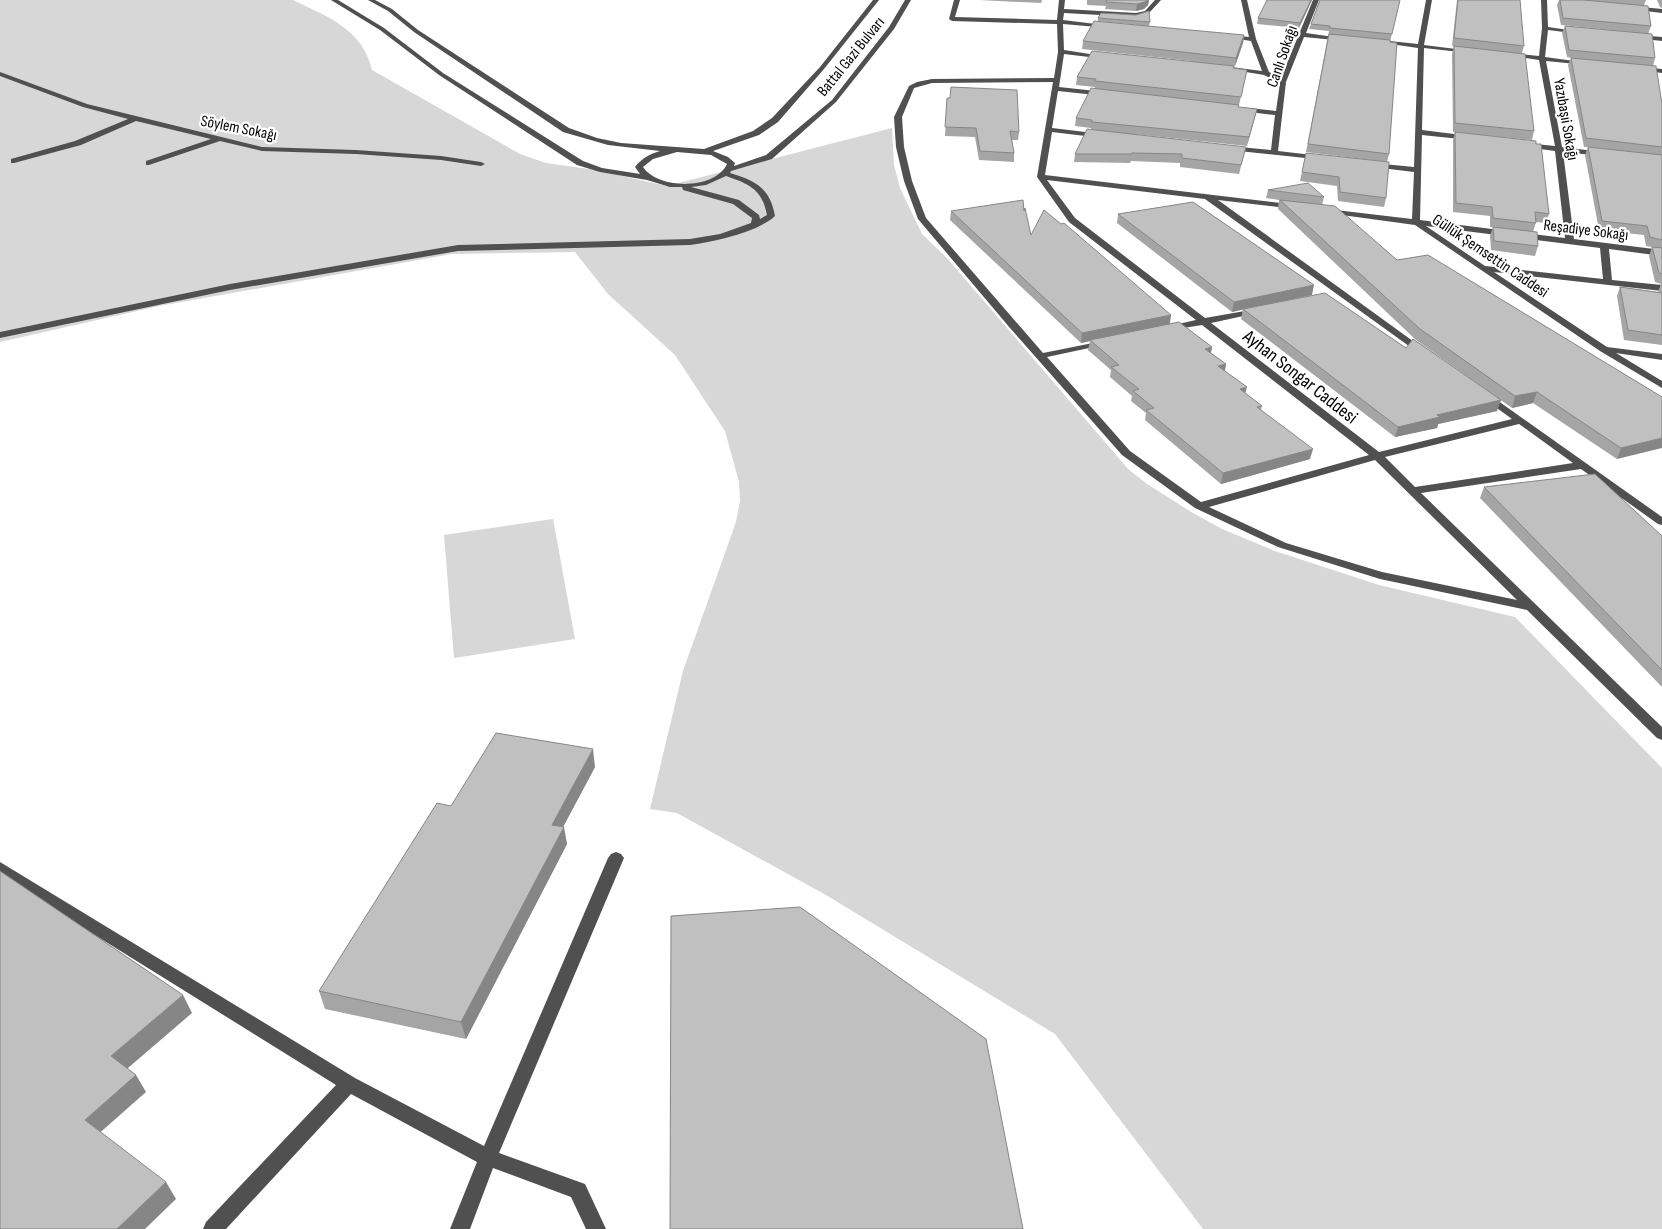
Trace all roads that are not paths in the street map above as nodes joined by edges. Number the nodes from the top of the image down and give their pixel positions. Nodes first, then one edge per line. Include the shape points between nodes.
1 (334, 0) edge
2 (370, 0) edge
3 (876, 0) edge
4 (908, 0) edge
5 (957, 0) edge
6 (1062, 0) edge
7 (1158, 0) edge
8 (1244, 0) edge
9 (1316, 0) edge
10 (1429, 0) edge
11 (1544, 0) edge
12 (1648, 0) edge
13 (1553, 1) dead end
14 (1621, 8) edge
15 (1650, 10) junction
16 (1061, 11) junction
17 (1662, 11) edge
18 (1060, 22) junction
19 (1118, 27) edge
20 (1545, 28) junction
21 (1584, 32) edge
22 (1302, 34) junction
23 (1224, 36) edge
24 (1633, 36) edge
25 (1253, 39) junction
26 (1662, 39) edge
27 (1352, 40) edge
28 (1372, 42) edge
29 (1421, 46) junction
30 (1061, 52) junction
31 (1477, 52) edge
32 (1505, 55) edge
33 (1110, 57) edge
34 (1542, 59) junction
35 (1598, 64) edge
36 (1634, 68) edge
37 (1227, 69) edge
38 (1662, 71) edge
39 (1266, 73) junction
40 (0, 74) edge
41 (1283, 82) junction
42 (1056, 84) junction
43 (1114, 95) edge
44 (1230, 108) edge
45 (1278, 113) junction
46 (136, 118) junction
47 (1050, 130) junction
48 (1418, 132) junction
49 (1108, 136) edge
50 (218, 138) junction
51 (1475, 139) edge
52 (1512, 144) edge
53 (1216, 147) edge
54 (1559, 149) junction
55 (677, 150) junction
56 (705, 151) junction
57 (1274, 153) junction
58 (1615, 155) edge
59 (1332, 160) edge
60 (14, 161) dead end
61 (149, 163) dead end
62 (1360, 163) edge
63 (481, 164) dead end
64 (1417, 170) junction
65 (728, 172) junction
66 (1041, 177) junction
67 (647, 178) junction
68 (672, 185) junction
69 (1206, 196) junction
70 (1302, 208) edge
71 (1321, 210) edge
72 (1416, 223) junction
73 (754, 225) junction
74 (1570, 242) junction
75 (1604, 246) junction
76 (1662, 254) edge
77 (1483, 268) junction
78 (1608, 281) junction
79 (1662, 288) edge
80 (1266, 309) edge
81 (1202, 321) junction
82 (1154, 332) edge
83 (0, 335) edge
84 (1116, 340) edge
85 (1603, 348) junction
86 (1040, 356) junction
87 (1662, 357) edge
88 (1434, 360) edge
89 (1662, 385) edge
90 (1482, 393) edge
91 (1521, 420) junction
92 (1377, 456) junction
93 (1583, 466) junction
94 (1412, 490) junction
95 (1200, 506) junction
96 (1662, 522) edge
97 (1531, 607) junction
98 (1662, 735) edge
99 (616, 858) dead end
100 (0, 868) edge
101 (349, 1084) junction
102 (488, 1158) junction
103 (212, 1229) edge
104 (460, 1229) edge
105 (596, 1229) edge

1 - 67 street via 382,29 441,74 580,163 615,174
2 - 55 street via 390,10 416,31 566,130 593,141 624,147
3 - 56 street, Battal Gazi Bulvarı via 822,68 774,120 756,133
4 - 65 street, Battal Gazi Bulvarı via 892,28 834,101 769,157
5 - 18 street via 952,19
6 - 16 street
7 - 16 street via 1147,12 1136,15
8 - 25 street
9 - 22 street, Canlı Sokağı
10 - 29 street, Güllük Şemsettin Caddesi
11 - 13 street
11 - 20 street, Yazıbaşıi Sokağı
12 - 15 street
14 - 15 street
15 - 17 street
16 - 18 street
18 - 19 street
18 - 30 street
20 - 21 street
20 - 34 street, Yazıbaşıi Sokağı
22 - 27 street
22 - 41 street, Canlı Sokağı
23 - 25 street
24 - 26 street
25 - 39 street
28 - 29 street
29 - 31 street
29 - 48 street, Güllük Şemsettin Caddesi
30 - 33 street
30 - 42 street
32 - 34 street
34 - 35 street
34 - 54 street, Yazıbaşıi Sokağı
36 - 38 street
37 - 39 street
39 - 41 street
40 - 46 street, Söylem Sokağı via 84,106
41 - 45 street, Canlı Sokağı
42 - 43 street
42 - 47 street
42 - 86 street via 918,83 911,87 898,117 900,147 908,181 922,219
44 - 45 street
45 - 57 street, Canlı Sokağı
46 - 50 street, Söylem Sokağı
46 - 60 street via 78,143
47 - 49 street
47 - 66 street
48 - 51 street
48 - 64 street, Güllük Şemsettin Caddesi
50 - 61 street
50 - 63 street, Söylem Sokağı via 262,149 384,154
52 - 54 street
53 - 57 street
54 - 58 street
54 - 74 street, Yazıbaşıi Sokağı
55 - 56 street
55 - 67 street via 651,156 643,162 640,173
56 - 65 street via 726,158 731,163
57 - 59 street
62 - 64 street
64 - 72 street, Güllük Şemsettin Caddesi
65 - 68 street, Battal Gazi Bulvarı via 703,183
65 - 73 street via 760,188 770,204 771,216
66 - 69 street
66 - 81 street, Ayhan Songar Caddesi via 1072,220
67 - 68 street
68 - 73 street via 736,202 756,217
69 - 70 street
69 - 88 street via 1335,295
71 - 72 street, Reşadiye Sokağı
72 - 74 street, Reşadiye Sokağı
72 - 77 street, Güllük Şemsettin Caddesi
73 - 83 street via 718,238 690,242 458,248 230,287
74 - 75 street, Reşadiye Sokağı
75 - 76 street, Reşadiye Sokağı
75 - 78 street
77 - 78 street
77 - 85 street, Güllük Şemsettin Caddesi
78 - 79 street
80 - 81 street
81 - 82 street
81 - 92 street, Ayhan Songar Caddesi
84 - 86 street
85 - 87 street
85 - 89 street, Güllük Şemsettin Caddesi
86 - 95 street via 1126,453
90 - 91 street
91 - 92 street
91 - 93 street
92 - 94 street, Ayhan Songar Caddesi
92 - 95 street
93 - 94 street
93 - 96 street
94 - 97 street, Ayhan Songar Caddesi
95 - 97 street via 1282,545 1380,576
97 - 98 street, Ayhan Songar Caddesi
99 - 102 street
100 - 101 street
101 - 102 street
101 - 103 street
102 - 104 street
102 - 105 street via 578,1190

